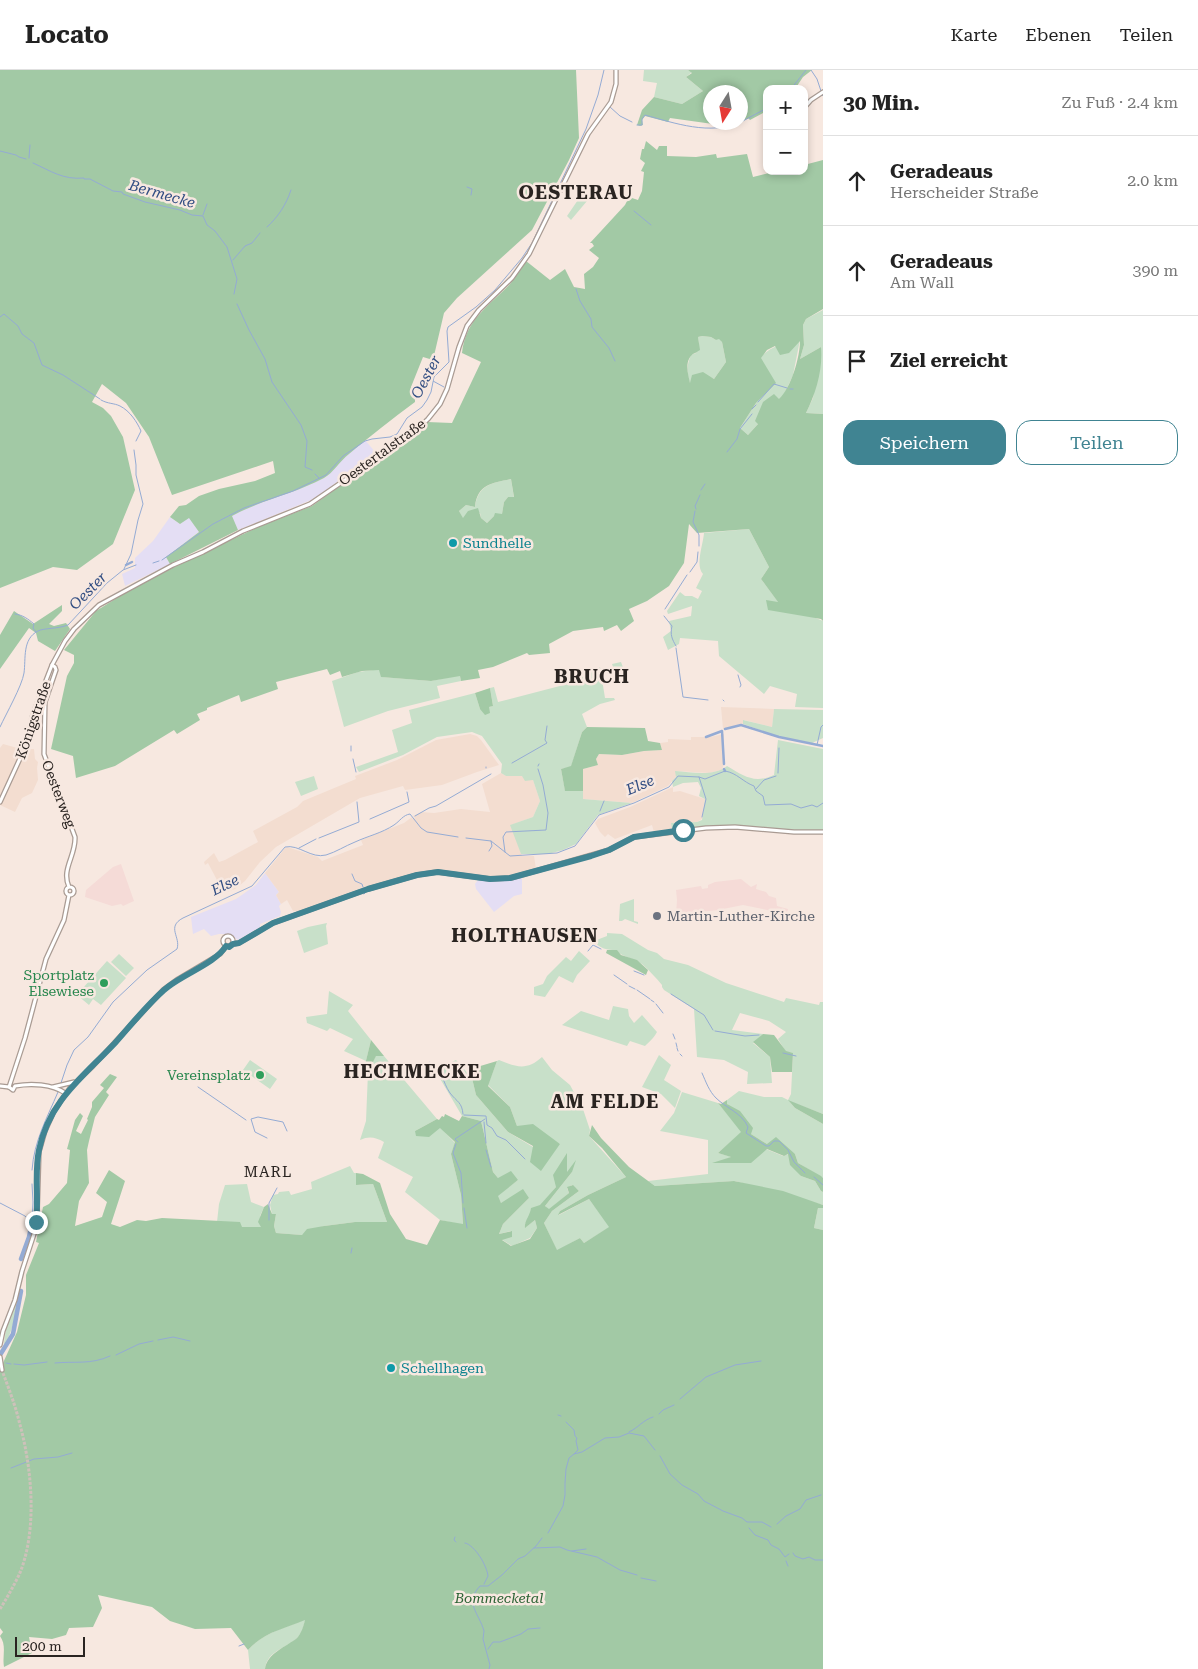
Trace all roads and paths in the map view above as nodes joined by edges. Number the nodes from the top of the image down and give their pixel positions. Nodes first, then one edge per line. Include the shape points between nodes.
1 (616, 70) edge
2 (823, 92) edge
3 (808, 103) edge
4 (52, 665) junction
5 (0, 802) edge
6 (823, 832) edge
7 (233, 944) junction
8 (226, 946) junction
9 (76, 1081) junction
10 (10, 1085) junction
11 (0, 1086) edge
12 (16, 1086) junction
13 (60, 1086) junction
14 (53, 1087) junction
15 (65, 1093) junction
16 (0, 1346) edge
17 (0, 1357) edge
18 (0, 1362) edge
19 (2, 1370) dead end

1 - 4 main road, Oestertalstraße via 616,84 610,102 588,134 536,241 517,271 467,326 447,389 428,419 412,434 310,504 243,531 99,605 74,629
2 - 3 main road
4 - 5 main road, Königstraße via 33,714 23,752
4 - 10 main road, Oesterweg via 55,674 44,702 44,754 74,836 75,848 66,872 69,895 62,925 46,959
6 - 7 main road via 735,827 698,829 634,837 591,856 510,878 490,879 438,872 417,875 287,918
7 - 8 main road
7 - 8 main road via 231,938 226,937 223,941
8 - 9 main road via 220,954 163,990
9 - 13 main road
9 - 15 main road
10 - 11 main road
10 - 12 main road
10 - 12 main road via 10,1090
12 - 14 main road
13 - 14 main road
13 - 15 main road via 65,1088
14 - 15 main road
15 - 16 main road via 49,1120 40,1145 32,1244
17 - 18 main road
18 - 19 main road

